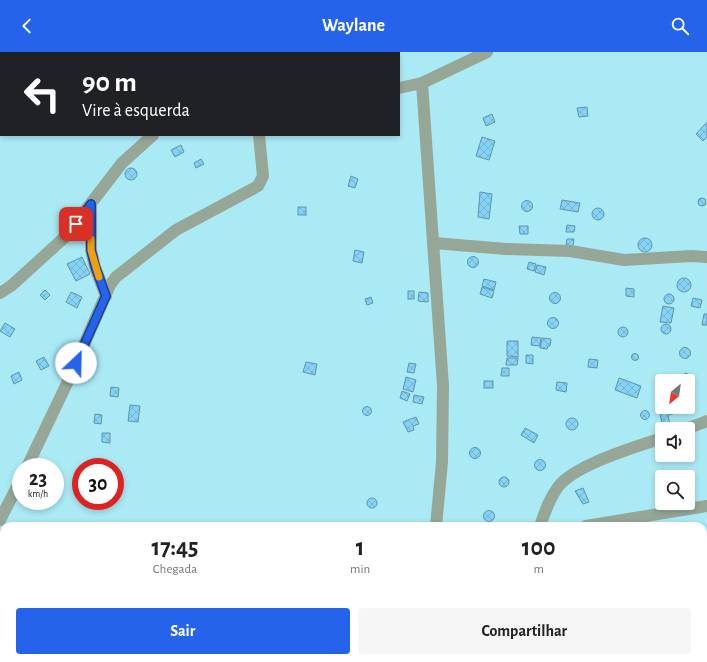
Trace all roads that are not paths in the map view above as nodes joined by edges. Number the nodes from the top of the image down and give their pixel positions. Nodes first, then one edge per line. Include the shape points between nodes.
1 (487, 52) edge
2 (422, 83) junction
3 (400, 88) edge
4 (152, 136) edge
5 (259, 136) edge
6 (91, 204) junction
7 (434, 242) junction
8 (707, 257) edge
9 (0, 293) edge
10 (106, 296) junction
11 (707, 421) edge
12 (695, 426) edge
13 (655, 440) edge
14 (31, 458) edge
15 (12, 497) edge
16 (707, 506) edge
17 (0, 520) edge
18 (436, 522) edge
19 (541, 522) edge
20 (610, 522) edge

1 - 2 street
2 - 3 street
2 - 7 street
4 - 6 street via 122,162
5 - 10 street via 263,176 258,186 176,230 116,277
6 - 9 street via 65,237
6 - 10 street via 91,250
7 - 8 street via 506,249 570,251 624,260
7 - 18 street via 443,386 442,462
10 - 14 street
11 - 12 street
13 - 19 street via 608,457 574,474 558,486
15 - 17 street
16 - 20 street

